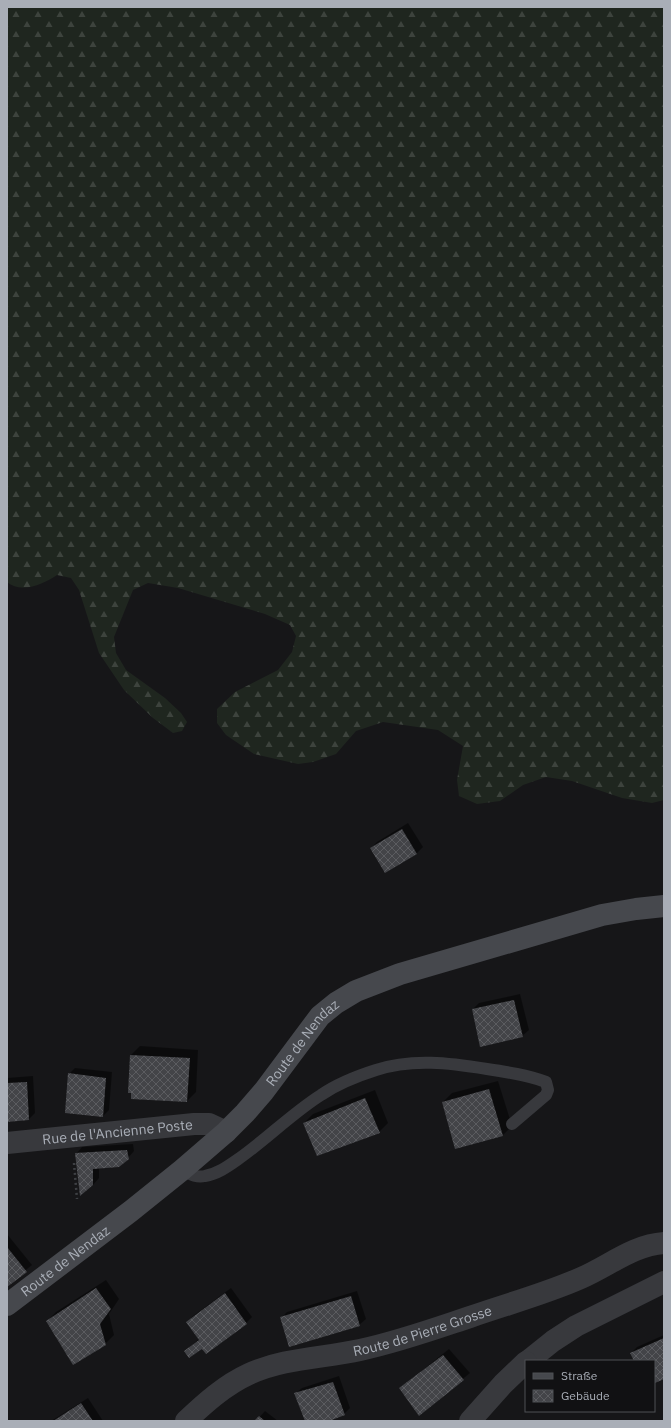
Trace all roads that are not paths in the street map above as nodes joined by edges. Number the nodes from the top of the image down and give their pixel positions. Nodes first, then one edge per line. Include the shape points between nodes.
1 (664, 906) edge
2 (512, 1124) dead end
3 (226, 1132) junction
4 (7, 1143) edge
5 (182, 1170) junction
6 (664, 1244) edge
7 (664, 1282) edge
8 (7, 1305) edge
9 (529, 1360) edge
10 (525, 1364) edge
11 (186, 1421) edge
12 (470, 1421) edge

1 - 3 main road, Route de Nendaz via 602,915 400,974 356,991 320,1016 264,1091
2 - 5 lane via 546,1095 546,1082 508,1072 458,1064 396,1064 351,1080 321,1095 222,1171 198,1177
3 - 4 street, Rue de l'Ancienne Poste via 209,1124 194,1124
3 - 5 main road, Route de Nendaz
5 - 8 main road, Route de Nendaz
6 - 11 street, Route de Pierre Grosse via 637,1249 554,1290 398,1340 261,1369 229,1385
7 - 9 street via 576,1326
10 - 12 street

